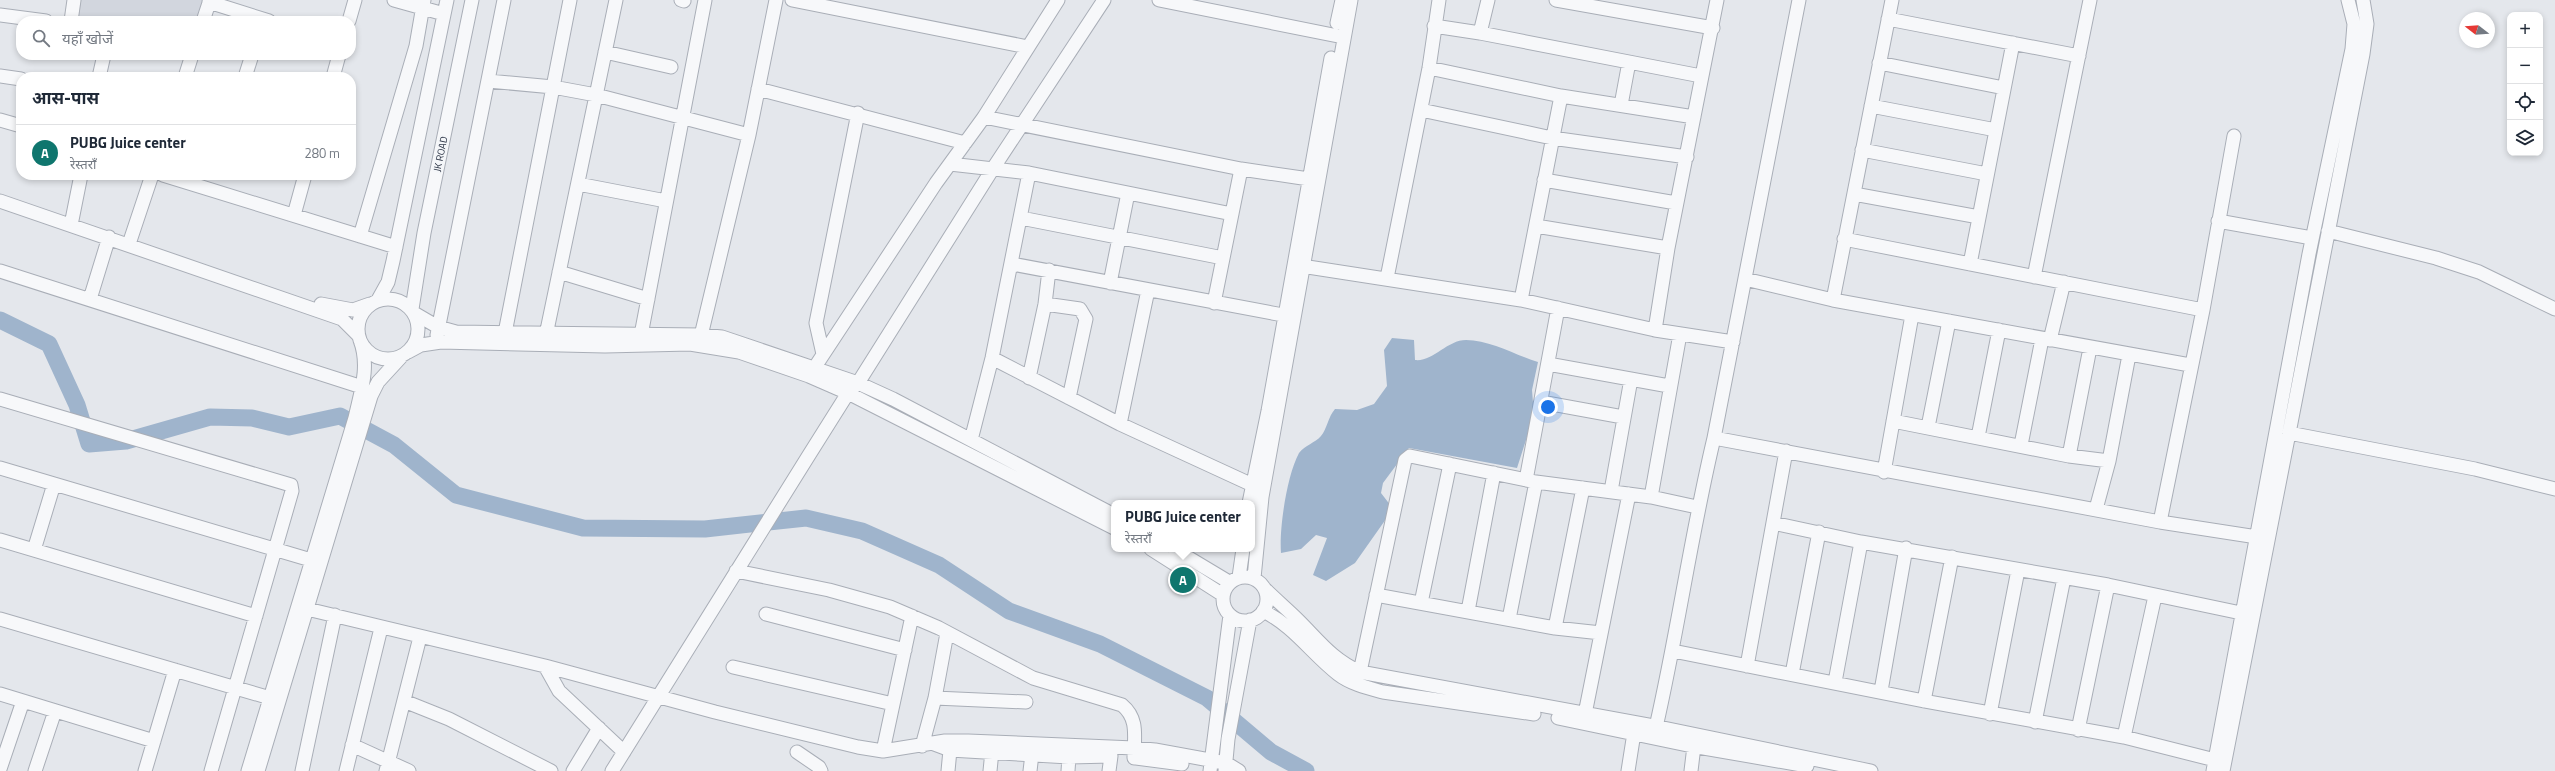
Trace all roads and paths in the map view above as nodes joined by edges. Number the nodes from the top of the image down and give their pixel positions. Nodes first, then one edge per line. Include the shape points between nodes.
1 (74, 0) edge
2 (355, 0) edge
3 (394, 0) edge
4 (447, 0) edge
5 (472, 0) edge
6 (504, 0) edge
7 (570, 0) edge
8 (616, 0) edge
9 (705, 0) edge
10 (776, 0) edge
11 (792, 0) edge
12 (1058, 0) edge
13 (1104, 0) edge
14 (1160, 0) edge
15 (1342, 0) edge
16 (1351, 0) edge
17 (1439, 0) edge
18 (1488, 0) edge
19 (1556, 0) edge
20 (1717, 0) edge
21 (1799, 0) edge
22 (1892, 0) edge
23 (2090, 0) edge
24 (2348, 0) edge
25 (2363, 0) edge
26 (210, 1) edge
27 (423, 4) edge
28 (444, 14) junction
29 (0, 15) edge
30 (72, 16) edge
31 (205, 16) edge
32 (253, 16) edge
33 (350, 16) edge
34 (16, 17) edge
35 (1888, 19) junction
36 (1434, 26) junction
37 (1713, 28) junction
38 (1480, 32) junction
39 (1339, 36) junction
40 (2013, 43) junction
41 (1028, 47) junction
42 (605, 52) junction
43 (2079, 56) junction
44 (103, 60) edge
45 (190, 60) edge
46 (251, 60) edge
47 (338, 60) edge
48 (1629, 62) junction
49 (1879, 63) junction
50 (671, 67) dead end
51 (1429, 68) junction
52 (100, 72) edge
53 (187, 72) edge
54 (249, 72) edge
55 (334, 72) edge
56 (0, 76) edge
57 (1701, 76) junction
58 (16, 78) edge
59 (488, 81) junction
60 (553, 87) junction
61 (2004, 88) junction
62 (758, 89) junction
63 (596, 95) junction
64 (1561, 96) junction
65 (1621, 105) junction
66 (1871, 106) junction
67 (1421, 110) junction
68 (858, 113) junction
69 (984, 117) junction
70 (1694, 117) junction
71 (682, 119) junction
72 (0, 120) edge
73 (16, 125) edge
74 (1023, 125) junction
75 (1996, 130) junction
76 (749, 135) junction
77 (2234, 136) dead end
78 (1552, 138) junction
79 (965, 143) junction
80 (1862, 150) junction
81 (1687, 157) junction
82 (950, 164) junction
83 (1241, 169) junction
84 (992, 170) junction
85 (1029, 174) junction
86 (1987, 174) junction
87 (1309, 179) junction
88 (80, 180) edge
89 (150, 180) edge
90 (179, 180) edge
91 (304, 180) edge
92 (1544, 180) junction
93 (578, 184) junction
94 (1128, 193) junction
95 (1854, 194) junction
96 (0, 200) edge
97 (666, 201) junction
98 (1676, 203) junction
99 (1232, 214) junction
100 (294, 215) junction
101 (1979, 217) junction
102 (1021, 218) junction
103 (2218, 221) junction
104 (71, 224) junction
105 (1536, 226) junction
106 (2328, 231) junction
107 (360, 236) junction
108 (109, 237) junction
109 (1119, 238) junction
110 (2312, 238) junction
111 (1844, 240) junction
112 (129, 244) junction
113 (396, 247) junction
114 (1668, 248) junction
115 (1223, 258) junction
116 (1012, 264) junction
117 (1970, 264) junction
118 (1298, 266) junction
119 (1049, 270) junction
120 (0, 271) edge
121 (559, 272) junction
122 (2034, 277) junction
123 (1387, 278) junction
124 (1745, 279) junction
125 (2064, 282) junction
126 (1110, 283) junction
127 (1148, 290) junction
128 (278, 295) junction
129 (648, 299) junction
130 (90, 300) junction
131 (1521, 300) junction
132 (1832, 300) junction
133 (375, 301) junction
134 (1214, 303) junction
135 (1045, 304) junction
136 (1558, 308) junction
137 (2555, 309) edge
138 (2203, 310) junction
139 (413, 311) junction
140 (1284, 315) junction
141 (1912, 315) junction
142 (1949, 321) junction
143 (438, 327) junction
144 (1655, 330) junction
145 (1999, 330) junction
146 (505, 334) junction
147 (1680, 334) junction
148 (546, 335) junction
149 (641, 335) junction
150 (359, 338) junction
151 (700, 340) junction
152 (2046, 340) junction
153 (435, 342) junction
154 (1733, 342) junction
155 (2090, 348) junction
156 (405, 354) junction
157 (823, 354) junction
158 (2129, 355) junction
159 (992, 358) junction
160 (1548, 364) junction
161 (2190, 365) junction
162 (812, 371) junction
163 (1028, 378) junction
164 (1631, 379) junction
165 (858, 383) junction
166 (1670, 386) junction
167 (362, 387) junction
168 (848, 393) junction
169 (1069, 398) junction
170 (0, 399) edge
171 (1541, 402) junction
172 (1624, 417) junction
173 (360, 418) junction
174 (1893, 421) junction
175 (1120, 424) junction
176 (1928, 427) junction
177 (2289, 433) junction
178 (1978, 436) junction
179 (1714, 438) junction
180 (971, 440) junction
181 (2021, 445) junction
182 (1786, 451) junction
183 (2069, 456) junction
184 (2109, 461) junction
185 (1450, 464) junction
186 (0, 468) edge
187 (1494, 472) junction
188 (1884, 472) junction
189 (1531, 481) junction
190 (54, 484) junction
191 (1257, 487) junction
192 (1583, 488) junction
193 (2555, 489) edge
194 (1611, 491) junction
195 (1629, 494) junction
196 (1651, 497) junction
197 (1250, 500) edge
198 (1697, 507) junction
199 (2096, 509) junction
200 (1111, 514) edge
201 (2160, 522) junction
202 (329, 523) junction
203 (1773, 523) junction
204 (1111, 526) edge
205 (1819, 532) junction
206 (2257, 537) junction
207 (0, 540) edge
208 (1861, 542) junction
209 (1255, 548) edge
210 (1906, 548) junction
211 (34, 550) junction
212 (276, 550) junction
213 (1156, 552) edge
214 (1180, 552) edge
215 (1242, 552) edge
216 (1255, 552) edge
217 (1952, 557) junction
218 (311, 560) junction
219 (740, 566) junction
220 (2018, 570) junction
221 (1254, 578) junction
222 (2064, 578) junction
223 (1234, 580) junction
224 (2108, 585) junction
225 (1265, 589) junction
226 (1223, 595) junction
227 (1376, 595) junction
228 (2155, 596) junction
229 (1421, 603) junction
230 (307, 609) junction
231 (1264, 611) junction
232 (1468, 611) junction
233 (2241, 613) junction
234 (766, 614) dead end
235 (335, 615) junction
236 (1230, 615) junction
237 (256, 616) junction
238 (912, 616) junction
239 (1509, 619) junction
240 (0, 620) edge
241 (1250, 620) junction
242 (381, 628) junction
243 (1555, 628) junction
244 (948, 633) junction
245 (1600, 633) junction
246 (420, 638) junction
247 (905, 650) junction
248 (1673, 651) junction
249 (545, 666) junction
250 (1747, 666) junction
251 (733, 667) dead end
252 (175, 670) junction
253 (1360, 672) junction
254 (1792, 674) junction
255 (1835, 682) junction
256 (235, 688) junction
257 (1880, 692) junction
258 (0, 694) edge
259 (659, 697) junction
260 (935, 698) junction
261 (274, 699) junction
262 (23, 701) junction
263 (404, 701) junction
264 (1924, 701) junction
265 (1026, 702) dead end
266 (893, 704) junction
267 (55, 711) junction
268 (1585, 714) junction
269 (1990, 714) junction
270 (2035, 722) junction
271 (1656, 727) junction
272 (599, 728) junction
273 (2078, 730) junction
274 (1634, 733) junction
275 (2124, 737) junction
276 (1221, 738) junction
277 (154, 741) junction
278 (928, 745) junction
279 (352, 746) junction
280 (1694, 746) junction
281 (950, 750) junction
282 (883, 751) junction
283 (992, 751) junction
284 (624, 752) junction
285 (797, 752) dead end
286 (1134, 753) junction
287 (1032, 754) junction
288 (1111, 756) junction
289 (1069, 757) junction
290 (1153, 760) edge
291 (2214, 765) edge
292 (387, 766) edge
293 (1774, 766) edge
294 (1211, 767) edge
295 (0, 769) edge
296 (1230, 769) edge
297 (35, 771) edge
298 (145, 771) edge
299 (211, 771) edge
300 (248, 771) edge
301 (258, 771) edge
302 (302, 771) edge
303 (346, 771) edge
304 (409, 771) edge
305 (551, 771) edge
306 (573, 771) edge
307 (612, 771) edge
308 (821, 771) edge
309 (948, 771) edge
310 (990, 771) edge
311 (1030, 771) edge
312 (1068, 771) edge
313 (1109, 771) edge
314 (1628, 771) edge
315 (1691, 771) edge
316 (1833, 771) edge
317 (1872, 771) edge
318 (2223, 771) edge

1 - 30 street
2 - 33 street
3 - 27 street
4 - 28 street
5 - 139 street, JK ROAD via 422,241
6 - 59 street
7 - 60 street
8 - 42 street
9 - 71 street
10 - 62 street
11 - 41 street
12 - 41 street
13 - 74 street
14 - 39 street
15 - 39 street
16 - 39 street
17 - 36 street
18 - 38 street
19 - 37 street
20 - 37 street
21 - 124 street
22 - 35 street
23 - 43 street
24 - 110 street via 2354,24 2352,49
25 - 106 street via 2367,24 2363,54
26 - 31 street
26 - 32 street
27 - 28 street
27 - 107 street via 416,46
28 - 113 street
29 - 34 street
35 - 40 street
35 - 49 street
36 - 38 street
36 - 51 street
37 - 57 street
38 - 48 street
39 - 87 street
39 - 118 street
40 - 43 street
40 - 61 street
41 - 69 street
42 - 50 street
42 - 63 street
43 - 122 street
44 - 52 street
45 - 53 street
46 - 54 street
47 - 55 street
48 - 57 street
48 - 65 street
49 - 61 street
49 - 66 street
51 - 64 street
51 - 67 street
56 - 58 street
57 - 70 street
59 - 60 street
59 - 143 street
60 - 63 street
60 - 146 street
61 - 75 street
62 - 68 street
62 - 76 street
63 - 71 street
63 - 93 street
64 - 65 street
64 - 78 street
65 - 70 street
66 - 75 street
66 - 80 street
67 - 78 street
67 - 123 street
68 - 79 street
68 - 157 street via 816,322
69 - 74 street
69 - 79 street
70 - 81 street
71 - 76 street
71 - 97 street
72 - 73 street
74 - 83 street
74 - 84 street
75 - 86 street
76 - 151 street
77 - 103 street
78 - 81 street
78 - 92 street
79 - 82 street
80 - 86 street
80 - 95 street
81 - 98 street
82 - 84 street
82 - 157 street
83 - 87 street
83 - 99 street
84 - 85 street
84 - 165 street
85 - 94 street
85 - 102 street
86 - 101 street
87 - 118 street
88 - 104 street
89 - 112 street
90 - 100 street
91 - 100 street
92 - 98 street
92 - 105 street
93 - 97 street
93 - 121 street
94 - 99 street
94 - 109 street
95 - 101 street
95 - 111 street
96 - 104 street
97 - 129 street
98 - 114 street
99 - 115 street
100 - 107 street
101 - 117 street
102 - 109 street
102 - 116 street
103 - 110 street
103 - 138 street
104 - 108 street
105 - 114 street
105 - 131 street
106 - 137 street via 2436,258 2479,272
106 - 177 street
107 - 113 street
108 - 112 street
108 - 130 street
109 - 115 street
109 - 126 street
110 - 206 street
111 - 117 street
111 - 132 street
112 - 128 street
113 - 133 street via 388,282
114 - 144 street
115 - 134 street
116 - 119 street
116 - 159 street
117 - 122 street
118 - 123 street
118 - 140 street
118 - 191 street
119 - 126 street
119 - 135 street
120 - 130 street
121 - 129 street
121 - 148 street
122 - 125 street
123 - 131 street
124 - 132 street
124 - 154 street
125 - 138 street
125 - 152 street
126 - 127 street
127 - 134 street
127 - 175 street
128 - 133 street via 353,310
128 - 150 street via 342,319
129 - 149 street
130 - 167 street
131 - 136 street
132 - 141 street
133 - 139 street via 393,298 400,300
133 - 150 street via 360,317
134 - 140 street
135 - 163 street
135 - 169 street via 1080,309 1086,319
136 - 144 street
136 - 160 street
138 - 161 street
139 - 143 street
139 - 156 street via 419,329 418,338
140 - 191 street
141 - 142 street
141 - 174 street
142 - 145 street
142 - 176 street
143 - 146 street via 456,332
143 - 153 street
144 - 147 street
145 - 152 street
145 - 178 street
146 - 148 street
147 - 154 street
147 - 166 street
148 - 149 street
149 - 151 street
150 - 156 street via 372,355 392,359
150 - 167 street via 365,359
151 - 153 street via 605,346
151 - 162 street
152 - 155 street
152 - 181 street
153 - 156 street via 421,345
154 - 179 street
155 - 158 street
155 - 183 street
156 - 173 street via 378,382
157 - 162 street
158 - 161 street
158 - 184 street
159 - 163 street
159 - 180 street
160 - 164 street
160 - 171 street
161 - 201 street
162 - 165 street
162 - 168 street
163 - 169 street
164 - 166 street
164 - 172 street
165 - 168 street
165 - 180 street
166 - 196 street
167 - 173 street
168 - 204 street
168 - 219 street
169 - 175 street
170 - 212 street via 287,482 291,485 292,491
171 - 172 street
171 - 189 street
172 - 194 street
173 - 202 street
174 - 176 street
174 - 188 street
175 - 191 street
176 - 178 street
177 - 193 street via 2475,469
177 - 318 street
178 - 181 street
179 - 182 street
179 - 198 street
180 - 200 street
181 - 183 street
182 - 188 street
182 - 203 street
183 - 184 street
184 - 199 street
185 - 187 street
185 - 227 street via 1415,455 1405,460
185 - 229 street
186 - 190 street
187 - 189 street
187 - 232 street
188 - 199 street
189 - 192 street
189 - 239 street
190 - 211 street
190 - 212 street
191 - 197 street
191 - 209 street
192 - 194 street
192 - 243 street
194 - 195 street
195 - 196 street
195 - 245 street
196 - 198 street
198 - 248 street
199 - 201 street
201 - 206 street
202 - 218 street
202 - 230 street
203 - 205 street
203 - 250 street
205 - 208 street
205 - 254 street
206 - 233 street
207 - 211 street
208 - 210 street
208 - 255 street
210 - 217 street
210 - 257 street
211 - 237 street
212 - 218 street
212 - 237 street
213 - 226 street
214 - 223 street
215 - 223 street
216 - 221 street
217 - 220 street
217 - 264 street
218 - 261 street
219 - 238 street via 890,606
219 - 259 street
220 - 222 street
220 - 269 street
221 - 223 street
221 - 225 street
222 - 224 street
222 - 270 street
223 - 226 street
224 - 228 street
224 - 273 street
225 - 231 street via 1267,596
225 - 253 street via 1324,649 1340,662
226 - 236 street via 1224,606
227 - 229 street
227 - 253 street
228 - 233 street
228 - 275 street
229 - 232 street
230 - 235 street
230 - 261 street
231 - 241 street
231 - 274 street via 1281,619 1338,674 1367,688 1528,713
232 - 239 street
233 - 291 street
234 - 247 street
235 - 242 street
235 - 302 street
236 - 241 street via 1240,620
236 - 276 street via 1225,654
237 - 256 street
238 - 244 street
238 - 247 street
239 - 243 street
240 - 252 street
241 - 276 street
242 - 246 street
242 - 279 street
243 - 245 street
244 - 260 street
244 - 286 street via 1033,678 1122,705 1132,713
245 - 268 street
246 - 249 street
246 - 263 street
247 - 266 street
248 - 250 street
248 - 271 street
249 - 259 street
249 - 272 street via 559,691
250 - 254 street
251 - 266 street
252 - 256 street
252 - 277 street
253 - 268 street
254 - 255 street
255 - 257 street
256 - 261 street
256 - 299 street
257 - 264 street
258 - 262 street
259 - 282 street
259 - 284 street
260 - 265 street
260 - 278 street
261 - 300 street
261 - 301 street
262 - 267 street
262 - 295 street
263 - 292 street
263 - 305 street via 449,718
264 - 269 street
266 - 282 street
267 - 277 street
267 - 297 street
268 - 271 street
269 - 270 street
270 - 273 street
271 - 317 street
272 - 284 street
272 - 306 street
273 - 275 street
274 - 280 street
274 - 314 street
275 - 291 street
276 - 294 street
276 - 296 street
277 - 298 street
278 - 281 street
278 - 282 street
278 - 286 street via 968,740
279 - 292 street
279 - 303 street
280 - 293 street
280 - 315 street
281 - 283 street
281 - 309 street
283 - 287 street
283 - 310 street
284 - 307 street
285 - 308 street
286 - 288 street
286 - 290 street
287 - 289 street
287 - 311 street
288 - 289 street
288 - 313 street
289 - 312 street
290 - 294 street
292 - 304 street
293 - 316 street
294 - 296 street

